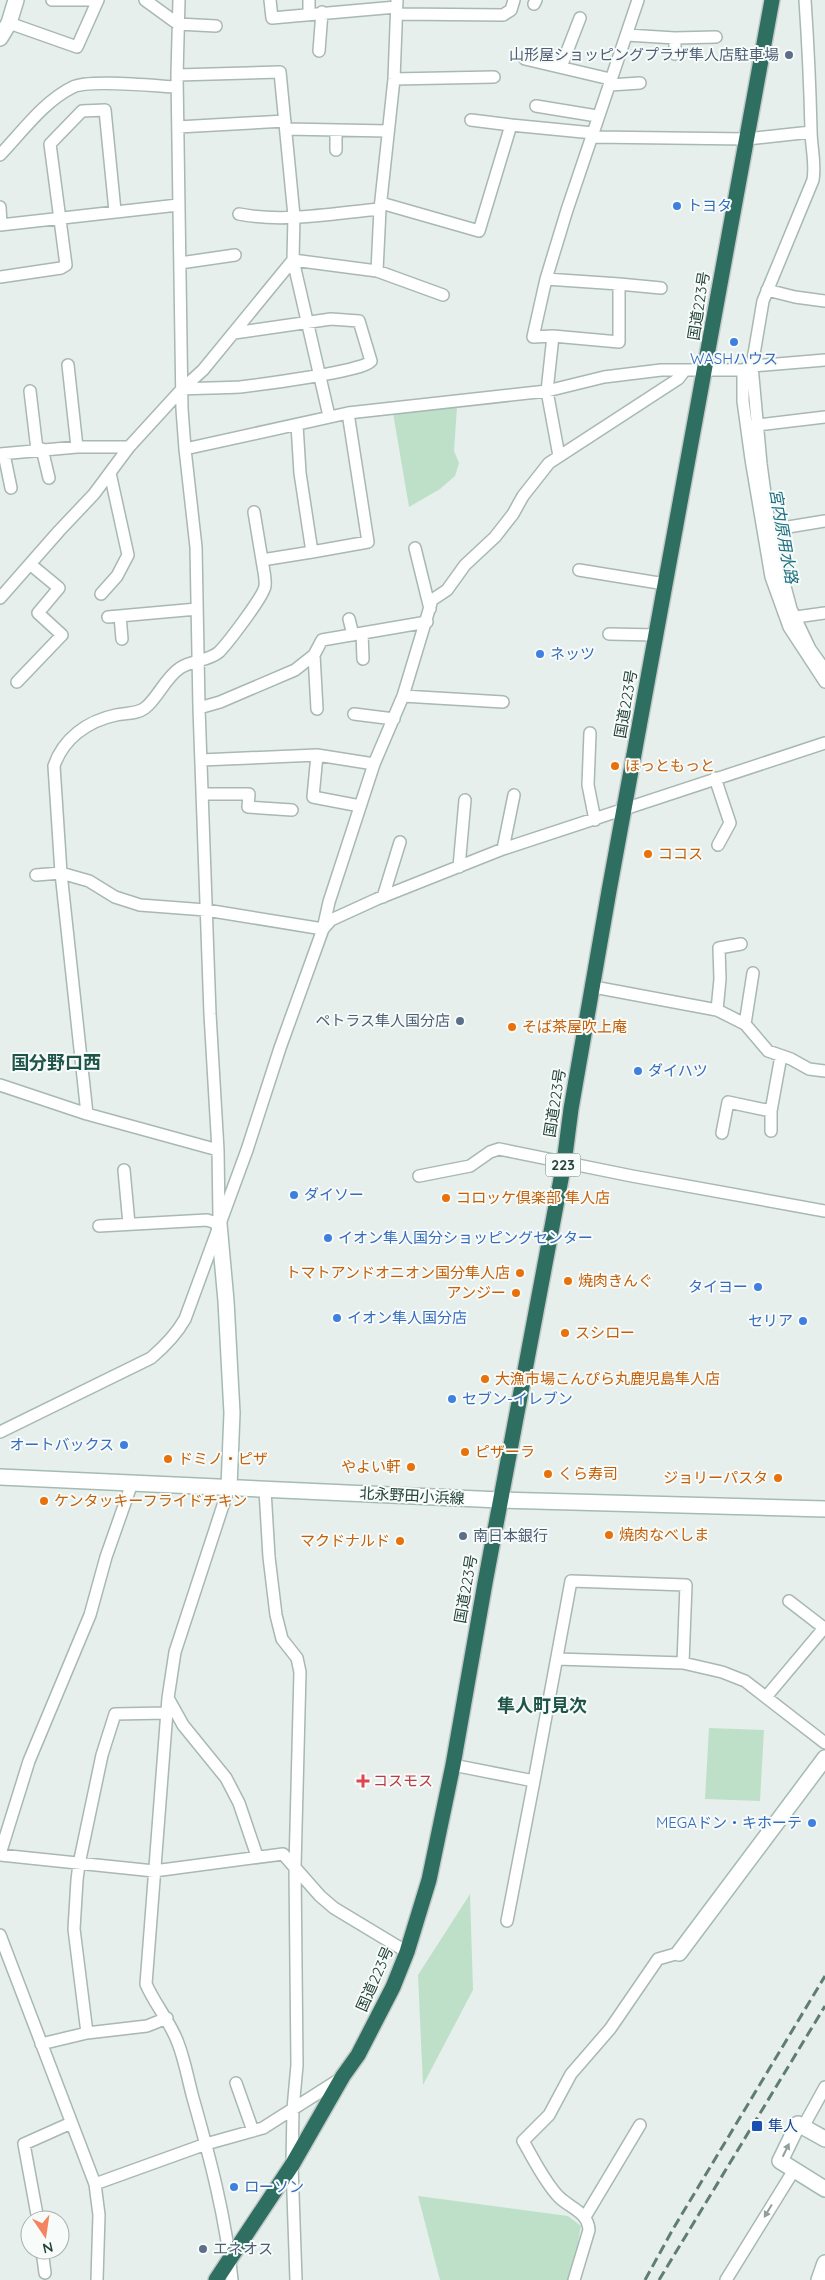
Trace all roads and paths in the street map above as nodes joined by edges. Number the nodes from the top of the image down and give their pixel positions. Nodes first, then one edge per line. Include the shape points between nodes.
1 (16, 0) edge
2 (52, 0) edge
3 (89, 0) edge
4 (98, 0) edge
5 (145, 0) edge
6 (178, 0) edge
7 (270, 0) edge
8 (309, 0) edge
9 (514, 0) edge
10 (637, 0) edge
11 (772, 0) edge
12 (805, 0) edge
13 (397, 7) edge
14 (322, 12) junction
15 (309, 14) junction
16 (580, 18) dead end
17 (9, 23) junction
18 (178, 24) junction
19 (216, 26) dead end
20 (627, 35) junction
21 (0, 38) edge
22 (675, 38) junction
23 (716, 38) dead end
24 (319, 51) dead end
25 (675, 54) dead end
26 (526, 59) dead end
27 (561, 67) junction
28 (177, 75) junction
29 (494, 78) dead end
30 (394, 79) junction
31 (610, 82) junction
32 (640, 83) dead end
33 (177, 87) junction
34 (536, 106) dead end
35 (597, 116) junction
36 (471, 120) dead end
37 (286, 125) junction
38 (510, 125) junction
39 (178, 127) junction
40 (336, 130) junction
41 (388, 131) junction
42 (811, 132) junction
43 (593, 135) junction
44 (747, 139) junction
45 (336, 150) dead end
46 (0, 155) edge
47 (820, 169) edge
48 (178, 205) junction
49 (381, 206) junction
50 (0, 207) edge
51 (115, 211) junction
52 (239, 214) dead end
53 (294, 216) junction
54 (60, 218) junction
55 (1, 225) edge
56 (235, 255) dead end
57 (293, 260) junction
58 (180, 264) junction
59 (377, 272) junction
60 (0, 276) edge
61 (546, 279) junction
62 (619, 284) junction
63 (662, 288) dead end
64 (767, 290) junction
65 (443, 295) dead end
66 (825, 301) edge
67 (307, 323) junction
68 (234, 333) junction
69 (553, 336) junction
70 (825, 360) edge
71 (68, 365) dead end
72 (747, 368) junction
73 (684, 370) junction
74 (706, 370) junction
75 (319, 376) junction
76 (182, 389) junction
77 (30, 391) dead end
78 (547, 391) junction
79 (348, 413) junction
80 (329, 416) junction
81 (825, 417) edge
82 (297, 425) junction
83 (752, 426) junction
84 (77, 447) junction
85 (129, 447) junction
86 (40, 449) junction
87 (185, 450) junction
88 (2, 454) edge
89 (558, 456) junction
90 (110, 473) junction
91 (49, 478) dead end
92 (11, 488) dead end
93 (254, 512) dead end
94 (825, 521) edge
95 (770, 530) junction
96 (415, 548) dead end
97 (312, 552) junction
98 (262, 560) junction
99 (30, 564) junction
100 (579, 570) dead end
101 (665, 584) junction
102 (101, 594) dead end
103 (0, 598) edge
104 (197, 609) junction
105 (430, 609) junction
106 (825, 613) edge
107 (796, 617) junction
108 (350, 619) dead end
109 (427, 622) junction
110 (357, 634) junction
111 (610, 634) dead end
112 (656, 635) junction
113 (122, 639) dead end
114 (314, 655) junction
115 (363, 659) dead end
116 (198, 660) junction
117 (825, 670) edge
118 (17, 682) dead end
119 (825, 682) edge
120 (403, 696) junction
121 (503, 702) dead end
122 (198, 708) junction
123 (317, 708) dead end
124 (354, 714) dead end
125 (394, 719) junction
126 (590, 733) dead end
127 (825, 743) edge
128 (317, 755) junction
129 (201, 760) junction
130 (374, 764) junction
131 (715, 778) junction
132 (202, 794) junction
133 (514, 795) dead end
134 (465, 800) dead end
135 (360, 806) junction
136 (625, 808) junction
137 (292, 810) dead end
138 (596, 820) junction
139 (400, 842) dead end
140 (718, 845) dead end
141 (503, 849) junction
142 (458, 867) junction
143 (61, 873) junction
144 (36, 875) dead end
145 (384, 896) junction
146 (206, 910) junction
147 (323, 929) junction
148 (741, 944) dead end
149 (753, 973) dead end
150 (594, 987) junction
151 (717, 1010) junction
152 (745, 1024) junction
153 (780, 1056) junction
154 (825, 1071) edge
155 (0, 1085) edge
156 (772, 1111) junction
157 (88, 1114) junction
158 (771, 1131) dead end
159 (722, 1133) dead end
160 (218, 1150) junction
161 (564, 1163) junction
162 (124, 1170) dead end
163 (419, 1176) dead end
164 (825, 1211) edge
165 (129, 1224) junction
166 (219, 1224) junction
167 (98, 1226) dead end
168 (0, 1432) edge
169 (0, 1477) edge
170 (132, 1483) junction
171 (229, 1487) junction
172 (265, 1490) junction
173 (500, 1500) junction
174 (825, 1509) edge
175 (789, 1600) dead end
176 (557, 1658) junction
177 (683, 1663) junction
178 (168, 1698) junction
179 (766, 1698) junction
180 (167, 1713) junction
181 (825, 1743) edge
182 (825, 1758) edge
183 (453, 1765) junction
184 (534, 1781) junction
185 (0, 1854) edge
186 (256, 1856) junction
187 (79, 1864) junction
188 (296, 1867) junction
189 (154, 1871) junction
190 (507, 1921) dead end
191 (0, 1935) edge
192 (407, 1952) junction
193 (679, 1953) joint
194 (167, 2018) junction
195 (87, 2033) junction
196 (41, 2044) junction
197 (344, 2076) junction
198 (236, 2083) dead end
199 (825, 2087) edge
200 (293, 2109) junction
201 (71, 2123) junction
202 (640, 2125) dead end
203 (803, 2127) junction
204 (253, 2131) junction
205 (825, 2139) edge
206 (206, 2144) junction
207 (292, 2165) junction
208 (794, 2170) junction
209 (94, 2184) junction
210 (825, 2189) edge
211 (36, 2210) edge
212 (585, 2217) junction
213 (230, 2258) junction
214 (44, 2260) edge
215 (825, 2263) edge
216 (46, 2273) dead end
217 (97, 2280) edge
218 (216, 2280) edge
219 (232, 2280) edge
220 (296, 2280) edge
221 (574, 2280) edge
222 (726, 2280) edge
223 (819, 2280) edge

1 - 17 main road
2 - 3 street
4 - 17 street via 77,47
5 - 18 street
6 - 18 street
7 - 15 street via 272,18
8 - 15 street
9 - 13 street via 511,10 504,15
10 - 20 street
11 - 44 highway, 国道223号 / 223
12 - 42 street
13 - 14 street
13 - 30 street
14 - 15 street
14 - 24 street
16 - 27 street
17 - 21 main road
18 - 19 street
18 - 28 street
20 - 22 street
20 - 31 street
22 - 23 street
22 - 25 street
26 - 27 street
27 - 31 street
28 - 33 street
28 - 37 street via 280,72
29 - 30 street via 446,82
30 - 41 street
31 - 32 street
31 - 35 street
33 - 39 street
33 - 46 street via 75,86 52,101
34 - 35 street
35 - 43 street
36 - 38 street
37 - 39 street
37 - 40 street
37 - 53 street
38 - 43 street
38 - 49 street via 479,232
39 - 48 street
40 - 41 street
40 - 45 street
41 - 49 street
42 - 44 street
42 - 47 street
43 - 44 street
43 - 61 street
44 - 74 highway, 国道223号 / 223
47 - 64 street
48 - 51 street
48 - 58 street
49 - 53 street
49 - 59 street
50 - 55 street
51 - 54 street
51 - 54 street via 106,112 104,109 86,110 79,113 50,144
52 - 53 street via 255,218
53 - 57 street
54 - 55 street
54 - 60 street via 65,266
56 - 58 street
57 - 59 street
57 - 67 street
57 - 68 street
58 - 76 street
59 - 65 street
61 - 62 street
61 - 69 street via 534,337
62 - 63 street
62 - 69 street via 618,342
64 - 66 street
64 - 72 street
67 - 68 street
67 - 75 street
67 - 75 street via 359,321 371,361 364,367
68 - 76 street
69 - 78 street
70 - 72 street
71 - 84 street
72 - 74 street
72 - 83 street via 743,401
73 - 74 street
73 - 78 street via 604,377
73 - 89 street via 678,379
74 - 101 highway, 国道223号 / 223
75 - 76 street via 241,387
75 - 80 street
76 - 85 street
76 - 87 street
77 - 86 street
78 - 79 street
78 - 89 street
79 - 80 street
79 - 97 street via 368,542
80 - 82 street
81 - 83 street
82 - 87 street
82 - 97 street via 300,473
83 - 95 street
83 - 119 street via 757,500 777,595 789,627
84 - 85 street
84 - 86 street
85 - 90 street
86 - 88 street
86 - 91 street
87 - 104 street via 196,547
88 - 92 street
89 - 105 street via 549,463 494,537 465,565 447,590 432,600
90 - 99 street
90 - 102 street via 128,555 117,576
93 - 98 street
94 - 95 street
95 - 107 street
96 - 105 street
97 - 98 street
98 - 116 street via 265,587 260,600 219,652
99 - 103 street
99 - 118 street via 59,588 38,612 62,635
100 - 101 street
101 - 112 highway, 国道223号 / 223
104 - 113 street via 114,617
104 - 116 street
105 - 109 street
106 - 107 street
107 - 117 street via 810,650
108 - 110 street
109 - 110 street
109 - 120 street
110 - 114 street via 322,640
110 - 115 street
111 - 112 street
112 - 136 highway, 国道223号 / 223
114 - 122 street via 295,670
114 - 123 street
116 - 122 street
116 - 143 street via 180,668 159,688 145,708 135,713 106,717 70,738 59,751 54,766
120 - 121 street
120 - 125 street
122 - 129 street
124 - 125 street
125 - 130 street
126 - 138 street via 588,785
127 - 131 street
128 - 129 street
128 - 130 street
128 - 135 street via 313,797
129 - 132 street
130 - 135 street
131 - 136 street
131 - 140 street via 730,823
132 - 137 street via 249,794 248,807 273,814
132 - 146 street
133 - 141 street
134 - 142 street
135 - 147 street
136 - 138 street
136 - 150 highway, 国道223号 / 223
138 - 141 street
139 - 145 street
141 - 142 street
142 - 145 street
143 - 144 street
143 - 146 street via 89,881 115,896 140,905
143 - 157 street
145 - 147 street via 331,920
146 - 147 street
146 - 160 street
147 - 166 street
148 - 151 street via 720,948
149 - 152 street
150 - 151 street
150 - 161 highway, 国道223号 / 223 via 572,1101
151 - 152 street
152 - 153 street via 768,1051
153 - 154 street via 809,1069
153 - 156 street
155 - 157 street
156 - 158 street
156 - 159 street via 728,1102
157 - 160 street
160 - 166 street
161 - 163 street via 500,1149 470,1166
161 - 164 street
161 - 173 highway, 国道223号 / 223
162 - 165 street
165 - 166 street via 207,1220
165 - 167 street
166 - 168 street via 185,1319 167,1345 151,1358 107,1381
166 - 171 main road via 232,1413
169 - 170 main road, 北永野田小浜線
170 - 171 main road, 北永野田小浜線
170 - 185 street via 90,1615 29,1760
171 - 172 main road, 北永野田小浜線
171 - 178 street via 175,1652
172 - 173 main road, 北永野田小浜線
172 - 188 street via 276,1615 282,1640 297,1658 300,1672
173 - 174 main road, 北永野田小浜線
173 - 183 highway, 国道223号 / 223
175 - 179 street via 824,1628
176 - 177 street
176 - 177 street via 571,1581 599,1582 686,1586
176 - 184 street
177 - 179 street via 745,1681
178 - 180 street
178 - 186 street via 183,1725 226,1778 239,1803
179 - 181 street
180 - 187 street via 115,1714 102,1755
180 - 189 street
182 - 193 main road
183 - 184 street
183 - 192 highway, 国道223号 / 223 via 429,1880
184 - 190 street
185 - 187 street
186 - 188 street via 283,1854
186 - 189 street
187 - 189 street
187 - 195 street via 74,1929
188 - 192 street via 334,1908
188 - 200 street via 298,2065
189 - 194 street via 146,1984
191 - 196 street
192 - 197 highway, 国道223号 / 223 via 374,2024
193 - 212 street via 658,1959 610,2029 571,2074 549,2115 523,2141 558,2196
194 - 195 street via 147,2026
194 - 206 street via 179,2045
195 - 196 street
196 - 201 street
197 - 200 street
197 - 207 highway, 国道223号 / 223
198 - 204 street
199 - 203 street
200 - 204 street
200 - 207 street
201 - 209 street
201 - 211 street via 24,2144
202 - 212 street
203 - 205 main road
208 -> 203 main road via 780,2162 798,2124
204 - 206 street
206 - 209 street
206 - 213 street
207 - 213 highway, 国道223号 / 223
207 - 220 street
208 - 210 main road
208 -> 222 street
209 - 217 street via 99,2215
212 - 221 street via 589,2230
213 - 218 highway, 国道223号 / 223
213 - 219 street
214 - 216 street
215 - 223 main road

